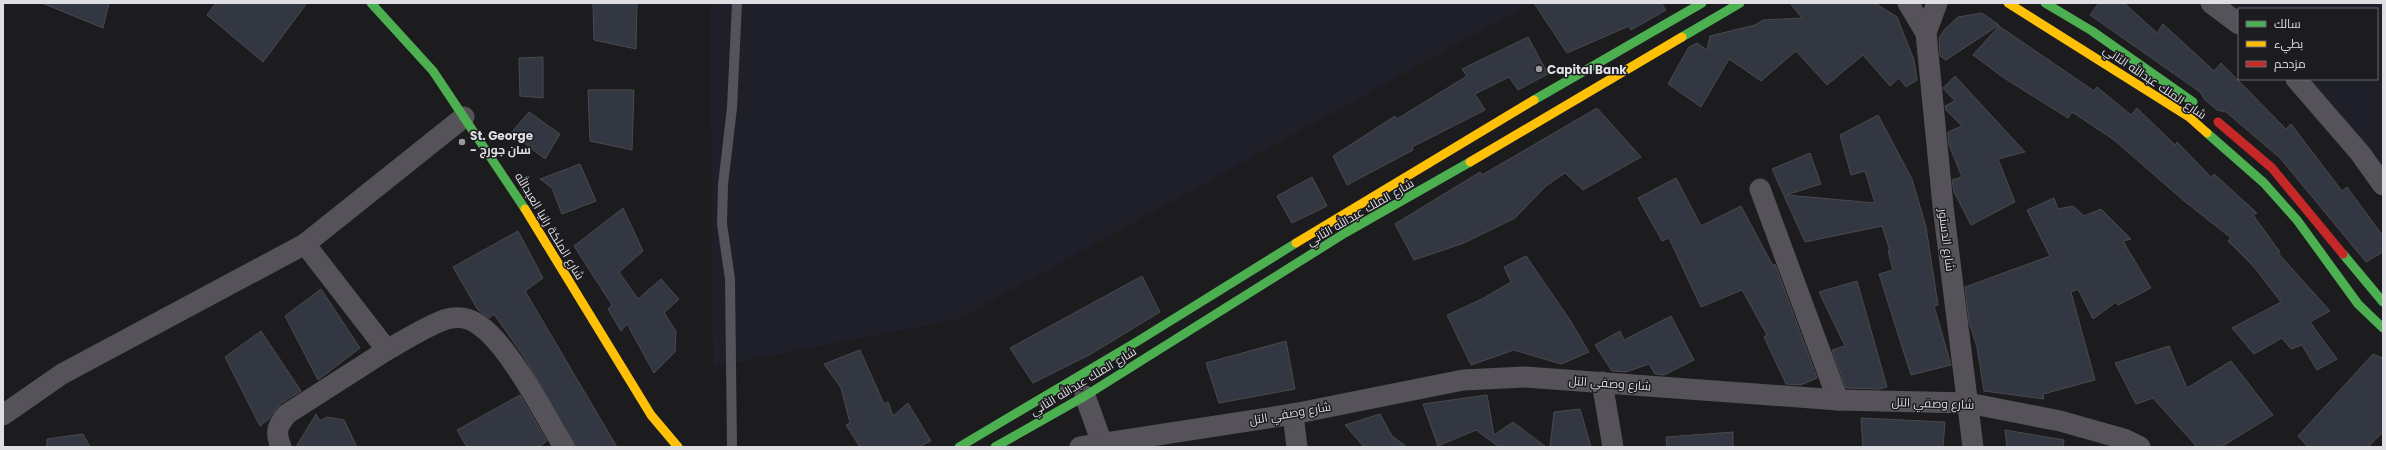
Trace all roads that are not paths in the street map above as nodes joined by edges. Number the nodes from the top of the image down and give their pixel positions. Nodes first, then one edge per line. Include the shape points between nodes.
1 (371, 3) edge
2 (737, 3) edge
3 (1702, 3) edge
4 (1740, 3) edge
5 (1908, 3) edge
6 (1937, 3) edge
7 (2008, 3) edge
8 (2045, 3) edge
9 (2211, 3) edge
10 (2238, 23) edge
11 (1926, 33) junction
12 (2297, 80) edge
13 (464, 117) junction
14 (2383, 185) edge
15 (1760, 189) dead end
16 (305, 244) junction
17 (2383, 302) edge
18 (2383, 328) edge
19 (387, 350) junction
20 (1602, 382) junction
21 (1085, 396) junction
22 (1838, 400) junction
23 (1968, 403) junction
24 (1293, 414) junction
25 (651, 415) junction
26 (3, 416) edge
27 (659, 441) dead end
28 (1102, 443) junction
29 (281, 447) edge
30 (564, 447) edge
31 (678, 447) edge
32 (732, 447) edge
33 (959, 447) edge
34 (995, 447) edge
35 (1080, 447) edge
36 (1297, 447) edge
37 (1613, 447) edge
38 (1972, 447) edge
39 (2140, 447) edge

1 - 13 main road, شارع الملكة رانيا العبدالله via 434,71
2 - 32 lane via 732,108 722,216 730,279
3 - 33 main road, شارع الملك عبدالله الثاني via 1503,118
4 - 21 main road, شارع الملك عبدالله الثاني via 1345,233
5 - 11 street, شارع الدستور
6 - 11 street, شارع الدستور
7 - 18 main road, شارع الملك عبدالله الثاني via 2189,117 2229,151 2264,183 2297,220 2358,304
8 - 17 main road, شارع الملك عبدالله الثاني via 2092,31 2205,112 2272,168
9 - 10 street
11 - 23 street, شارع الدستور via 1942,206
12 - 14 street via 2360,153
13 - 16 street
13 - 25 main road, شارع الملكة رانيا العبدالله via 507,179
15 - 22 street
16 - 19 street
16 - 26 street via 62,374
19 - 29 street via 287,414 276,429
19 - 30 street via 446,319 469,319 494,339 512,362
20 - 22 street, شارع وصفي التل
20 - 24 street, شارع وصفي التل via 1525,377 1463,380
20 - 37 street
21 - 28 street
21 - 34 main road, شارع الملك عبدالله الثاني
22 - 23 street, شارع وصفي التل
23 - 38 street, شارع الدستور
23 - 39 street, شارع وصفي التل via 2060,421 2124,439
24 - 28 street, شارع وصفي التل
24 - 36 street
25 - 27 main road, شارع الملكة رانيا العبدالله
25 - 31 main road, شارع الملكة رانيا العبدالله
28 - 35 street, شارع وصفي التل

